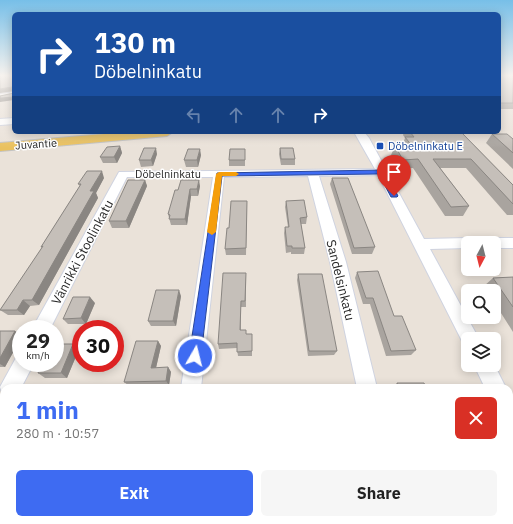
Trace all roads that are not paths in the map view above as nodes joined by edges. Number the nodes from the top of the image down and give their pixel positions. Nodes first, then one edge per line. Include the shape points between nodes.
1 (12, 121) edge
2 (0, 122) edge
3 (145, 134) edge
4 (361, 134) edge
5 (0, 147) edge
6 (381, 172) junction
7 (313, 173) junction
8 (123, 174) joint
9 (219, 174) junction
10 (461, 243) edge
11 (501, 243) edge
12 (513, 243) edge
13 (419, 244) junction
14 (46, 320) edge
15 (466, 332) edge
16 (19, 372) edge
17 (488, 372) edge
18 (12, 384) edge
19 (192, 384) edge
20 (366, 384) edge
21 (494, 384) edge

1 - 2 street
3 - 5 main road, Juvantie
4 - 6 street
6 - 7 street, Döbelninkatu
6 - 13 street
7 - 9 street, Döbelninkatu
7 - 20 street, Sandelsinkatu via 338,262
8 - 9 street, Döbelninkatu
8 - 14 street, Vänrikki Stoolinkatu
9 - 19 street
10 - 13 street
11 - 12 street
13 - 15 street
16 - 18 street
17 - 21 street

